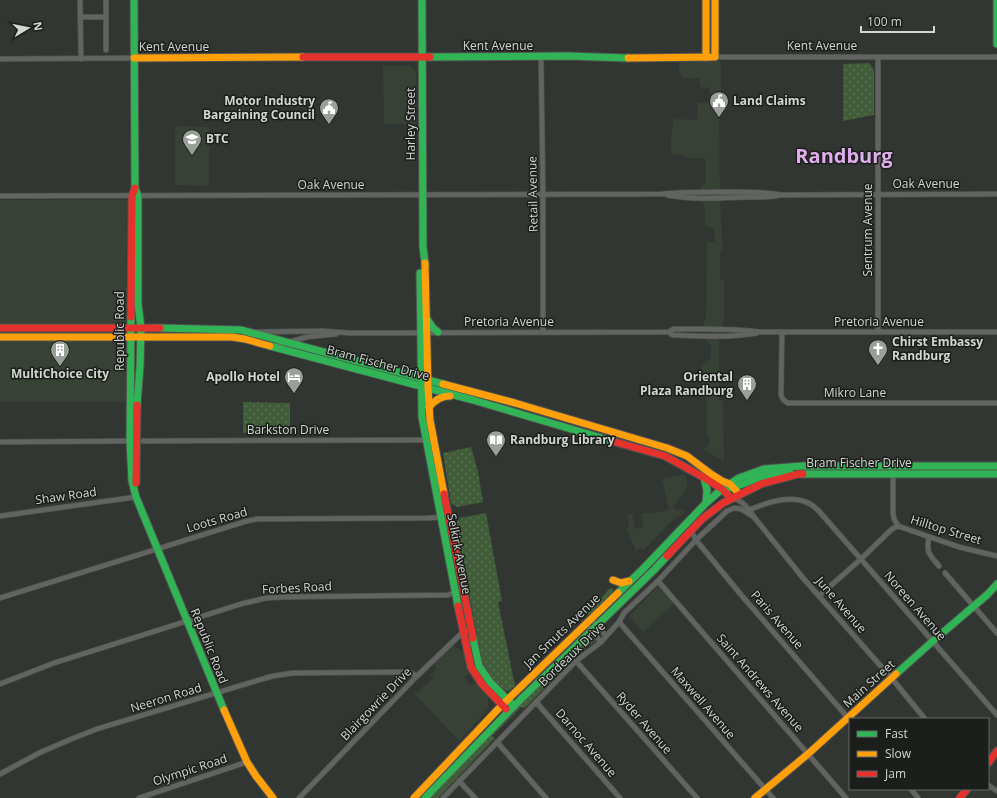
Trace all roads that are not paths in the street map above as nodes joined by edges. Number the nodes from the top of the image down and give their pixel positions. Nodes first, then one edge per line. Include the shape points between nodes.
1 (80, 0) edge
2 (106, 0) edge
3 (134, 0) edge
4 (422, 0) edge
5 (706, 0) edge
6 (715, 0) edge
7 (997, 0) edge
8 (80, 17) junction
9 (106, 17) junction
10 (997, 44) edge
11 (106, 50) dead end
12 (541, 57) junction
13 (706, 57) junction
14 (715, 57) junction
15 (878, 57) junction
16 (997, 57) edge
17 (134, 58) junction
18 (422, 58) junction
19 (0, 59) edge
20 (81, 59) junction
21 (135, 193) junction
22 (997, 194) edge
23 (422, 195) junction
24 (543, 195) junction
25 (877, 195) junction
26 (0, 196) edge
27 (423, 247) junction
28 (426, 317) junction
29 (0, 328) edge
30 (131, 328) junction
31 (141, 328) junction
32 (247, 332) junction
33 (438, 332) junction
34 (543, 332) junction
35 (782, 332) junction
36 (878, 332) junction
37 (997, 332) edge
38 (350, 333) junction
39 (423, 333) junction
40 (0, 337) edge
41 (131, 338) junction
42 (140, 338) junction
43 (285, 342) junction
44 (274, 346) junction
45 (424, 383) junction
46 (458, 396) junction
47 (997, 403) edge
48 (429, 408) junction
49 (429, 439) junction
50 (136, 441) junction
51 (0, 442) edge
52 (687, 456) junction
53 (893, 466) junction
54 (997, 466) edge
55 (798, 474) junction
56 (893, 474) junction
57 (997, 474) edge
58 (703, 477) junction
59 (739, 478) junction
60 (731, 486) junction
61 (722, 489) junction
62 (739, 494) junction
63 (136, 497) junction
64 (731, 498) junction
65 (706, 503) junction
66 (743, 503) junction
67 (749, 510) junction
68 (0, 516) edge
69 (448, 516) junction
70 (441, 517) junction
71 (754, 517) junction
72 (898, 526) junction
73 (691, 531) junction
74 (929, 537) junction
75 (696, 540) junction
76 (157, 549) junction
77 (997, 556) edge
78 (861, 559) junction
79 (940, 566) dead end
80 (945, 573) dead end
81 (613, 580) dead end
82 (658, 580) junction
83 (630, 581) junction
84 (997, 584) edge
85 (463, 589) junction
86 (455, 592) junction
87 (819, 596) junction
88 (0, 598) edge
89 (974, 606) junction
90 (187, 621) junction
91 (588, 621) junction
92 (619, 622) junction
93 (595, 629) junction
94 (470, 630) junction
95 (463, 632) junction
96 (997, 633) edge
97 (606, 636) junction
98 (933, 641) junction
99 (601, 642) junction
100 (576, 662) junction
101 (417, 676) junction
102 (892, 679) junction
103 (0, 684) edge
104 (216, 692) junction
105 (508, 700) junction
106 (536, 702) junction
107 (502, 705) junction
108 (511, 709) junction
109 (997, 715) edge
110 (850, 718) edge
111 (925, 718) edge
112 (849, 719) edge
113 (497, 742) junction
114 (997, 751) edge
115 (808, 754) junction
116 (247, 762) junction
117 (989, 762) edge
118 (0, 774) edge
119 (459, 781) junction
120 (764, 789) junction
121 (912, 790) edge
122 (966, 790) edge
123 (139, 798) edge
124 (273, 798) edge
125 (299, 798) edge
126 (414, 798) edge
127 (425, 798) edge
128 (443, 798) edge
129 (475, 798) edge
130 (546, 798) edge
131 (620, 798) edge
132 (697, 798) edge
133 (755, 798) edge
134 (773, 798) edge
135 (846, 798) edge
136 (918, 798) edge
137 (960, 798) edge

1 - 8 street
2 - 9 street
3 - 17 main road, Republic Road
4 - 18 main road, Harley Street
5 - 13 main road
6 - 14 main road
7 - 10 main road
8 - 9 street
8 - 20 street
9 - 11 street
12 - 13 main road, Kent Avenue
12 - 18 main road, Kent Avenue
12 - 24 street, Retail Avenue
13 - 14 main road, Kent Avenue
14 - 15 street, Kent Avenue
15 - 16 street, Kent Avenue
15 - 25 street, Sentrum Avenue
17 - 18 main road, Kent Avenue
17 - 20 street, Kent Avenue
17 - 21 main road, Republic Road
18 - 23 main road, Harley Street
19 - 20 street, Kent Avenue
21 - 23 street, Oak Avenue
21 - 26 street, Oak Avenue
21 - 30 main road, Republic Road
21 - 31 main road, Republic Road
22 - 25 street, Oak Avenue
23 - 24 street, Oak Avenue
23 - 27 main road, Harley Street
24 - 25 street, Oak Avenue via 662,194 699,198
24 - 34 street, Retail Avenue
25 - 36 street, Sentrum Avenue
27 - 28 main road, Harley Street
27 - 39 main road, Harley Street via 420,269
28 - 33 main road
28 - 39 main road, Harley Street
29 - 30 main road, Bram Fischer Drive
30 - 31 main road, Bram Fischer Drive
30 - 41 main road, Republic Road
31 - 32 main road, Bram Fischer Drive
31 - 42 main road, Republic Road
32 - 38 street, Pretoria Avenue
32 - 43 main road, Bram Fischer Drive
33 - 34 street, Pretoria Avenue
33 - 39 street, Pretoria Avenue
34 - 35 street, Pretoria Avenue via 669,332 673,335 713,336
35 - 36 street, Pretoria Avenue
35 - 47 street, Mikro Lane via 781,395 788,403
36 - 37 street, Pretoria Avenue
38 - 39 street, Pretoria Avenue
38 - 43 street, Pretoria Avenue
39 - 45 main road, Harley Street
40 - 41 main road, Bram Fischer Drive
41 - 42 main road, Bram Fischer Drive
41 - 50 main road, Republic Road
42 - 44 main road, Bram Fischer Drive via 232,337
42 - 50 main road, Republic Road
43 - 44 street, Pretoria Avenue
43 - 45 main road, Bram Fischer Drive via 345,357
44 - 45 main road, Bram Fischer Drive
45 - 46 main road, Bram Fischer Drive
45 - 48 main road, Selkirk Avenue
45 - 49 main road, Selkirk Avenue via 422,417
45 - 52 main road, Bram Fischer Drive via 528,407
46 - 48 main road via 439,397
46 - 58 main road, Bram Fischer Drive via 665,456
48 - 49 main road, Selkirk Avenue
49 - 50 street, Barkston Drive
49 - 69 main road, Selkirk Avenue
49 - 70 main road, Selkirk Avenue
50 - 51 street, Barkston Drive
50 - 63 main road, Republic Road
52 - 59 main road via 725,478
52 - 60 main road, Bram Fischer Drive
53 - 54 main road, Bram Fischer Drive
53 - 56 street
53 - 59 main road, Bram Fischer Drive via 776,468 764,469
55 - 56 main road, Bram Fischer Drive
55 - 60 main road via 776,474
55 - 62 main road, Bram Fischer Drive via 761,484
56 - 57 main road, Bram Fischer Drive
56 - 72 street via 893,513
58 - 61 main road, Bram Fischer Drive
58 - 65 main road via 707,490
59 - 60 main road, Bram Fischer Drive
60 - 61 main road, Jan Smuts Avenue
60 - 62 main road, Bram Fischer Drive
61 - 64 main road, Bram Fischer Drive
61 - 65 main road, Jan Smuts Avenue
62 - 64 main road, Jan Smuts Avenue
62 - 66 street, June Avenue
63 - 68 street, Shaw Road
63 - 76 main road, Republic Road
64 - 66 street, June Avenue
64 - 73 main road, Jan Smuts Avenue via 702,518
65 - 83 main road, Jan Smuts Avenue
66 - 67 street, June Avenue
67 - 71 street, June Avenue
67 - 78 street, Noreen Avenue via 760,505 791,499 809,503
69 - 70 street, Loots Road
69 - 85 main road, Selkirk Avenue
70 - 76 street, Loots Road via 252,520
70 - 86 main road, Selkirk Avenue
71 - 75 street, Bordeaux Drive via 734,508 727,511
71 - 87 street, June Avenue
72 - 74 street, Hilltop Street
72 - 78 street, Hilltop Street
73 - 75 street, Paris Avenue
73 - 93 main road, Jan Smuts Avenue
74 - 77 street, Hilltop Street
74 - 79 street via 928,550
75 - 82 street, Bordeaux Drive
75 - 112 street, Paris Avenue
76 - 88 street, Loots Road
76 - 90 main road, Republic Road
78 - 87 street, Hilltop Street
78 - 98 street, Noreen Avenue
80 - 89 street
81 - 83 main road via 621,583
82 - 92 street, Bordeaux Drive via 624,613
82 - 115 street, Saint Andrews Avenue
83 - 91 main road, Jan Smuts Avenue
84 - 89 main road, Main Street
85 - 86 street, Forbes Road
85 - 94 main road, Selkirk Avenue
86 - 90 street, Forbes Road via 448,595 266,598
86 - 95 main road, Selkirk Avenue
87 - 102 street, June Avenue
89 - 96 street
89 - 98 main road, Main Street
90 - 103 street, Forbes Road via 54,662
90 - 104 main road, Republic Road
91 - 93 street
91 - 93 street
91 - 105 main road, Jan Smuts Avenue
92 - 97 street, Bordeaux Drive
92 - 120 street, Maxwell Avenue
93 - 97 street
93 - 99 street
93 - 108 main road, Jan Smuts Avenue
94 - 95 street, Blairgowrie Drive
94 - 105 main road, Selkirk Avenue via 478,666
95 - 101 street, Blairgowrie Drive
95 - 107 main road, Selkirk Avenue via 473,672
97 - 99 street, Bordeaux Drive
98 - 102 main road, Main Street
98 - 109 street, Noreen Avenue
99 - 100 street, Bordeaux Drive
100 - 106 street, Bordeaux Drive
100 - 132 street, Ryder Avenue
101 - 104 street, Neeron Road via 409,672 283,674
101 - 125 street, Blairgowrie Drive
102 - 110 main road, Main Street
102 - 111 street, June Avenue
104 - 116 main road, Republic Road
104 - 118 street, Neeron Road via 97,729 41,752
105 - 107 main road, Jan Smuts Avenue
105 - 108 main road, Selkirk Avenue
106 - 113 street, Bordeaux Drive
106 - 131 street, Darnoc Avenue
107 - 108 main road, Selkirk Avenue
107 - 126 main road, Jan Smuts Avenue
108 - 127 main road, Jan Smuts Avenue
112 - 115 main road, Main Street
113 - 119 street, Bordeaux Drive
113 - 130 street
114 - 117 main road
115 - 120 main road, Main Street
115 - 135 street, Saint Andrews Avenue
116 - 123 street, Olympic Road
116 - 124 main road, Republic Road
119 - 128 street, Bordeaux Drive
119 - 129 street
120 - 133 main road, Main Street
120 - 134 street, Maxwell Avenue
121 - 136 street
122 - 137 main road

